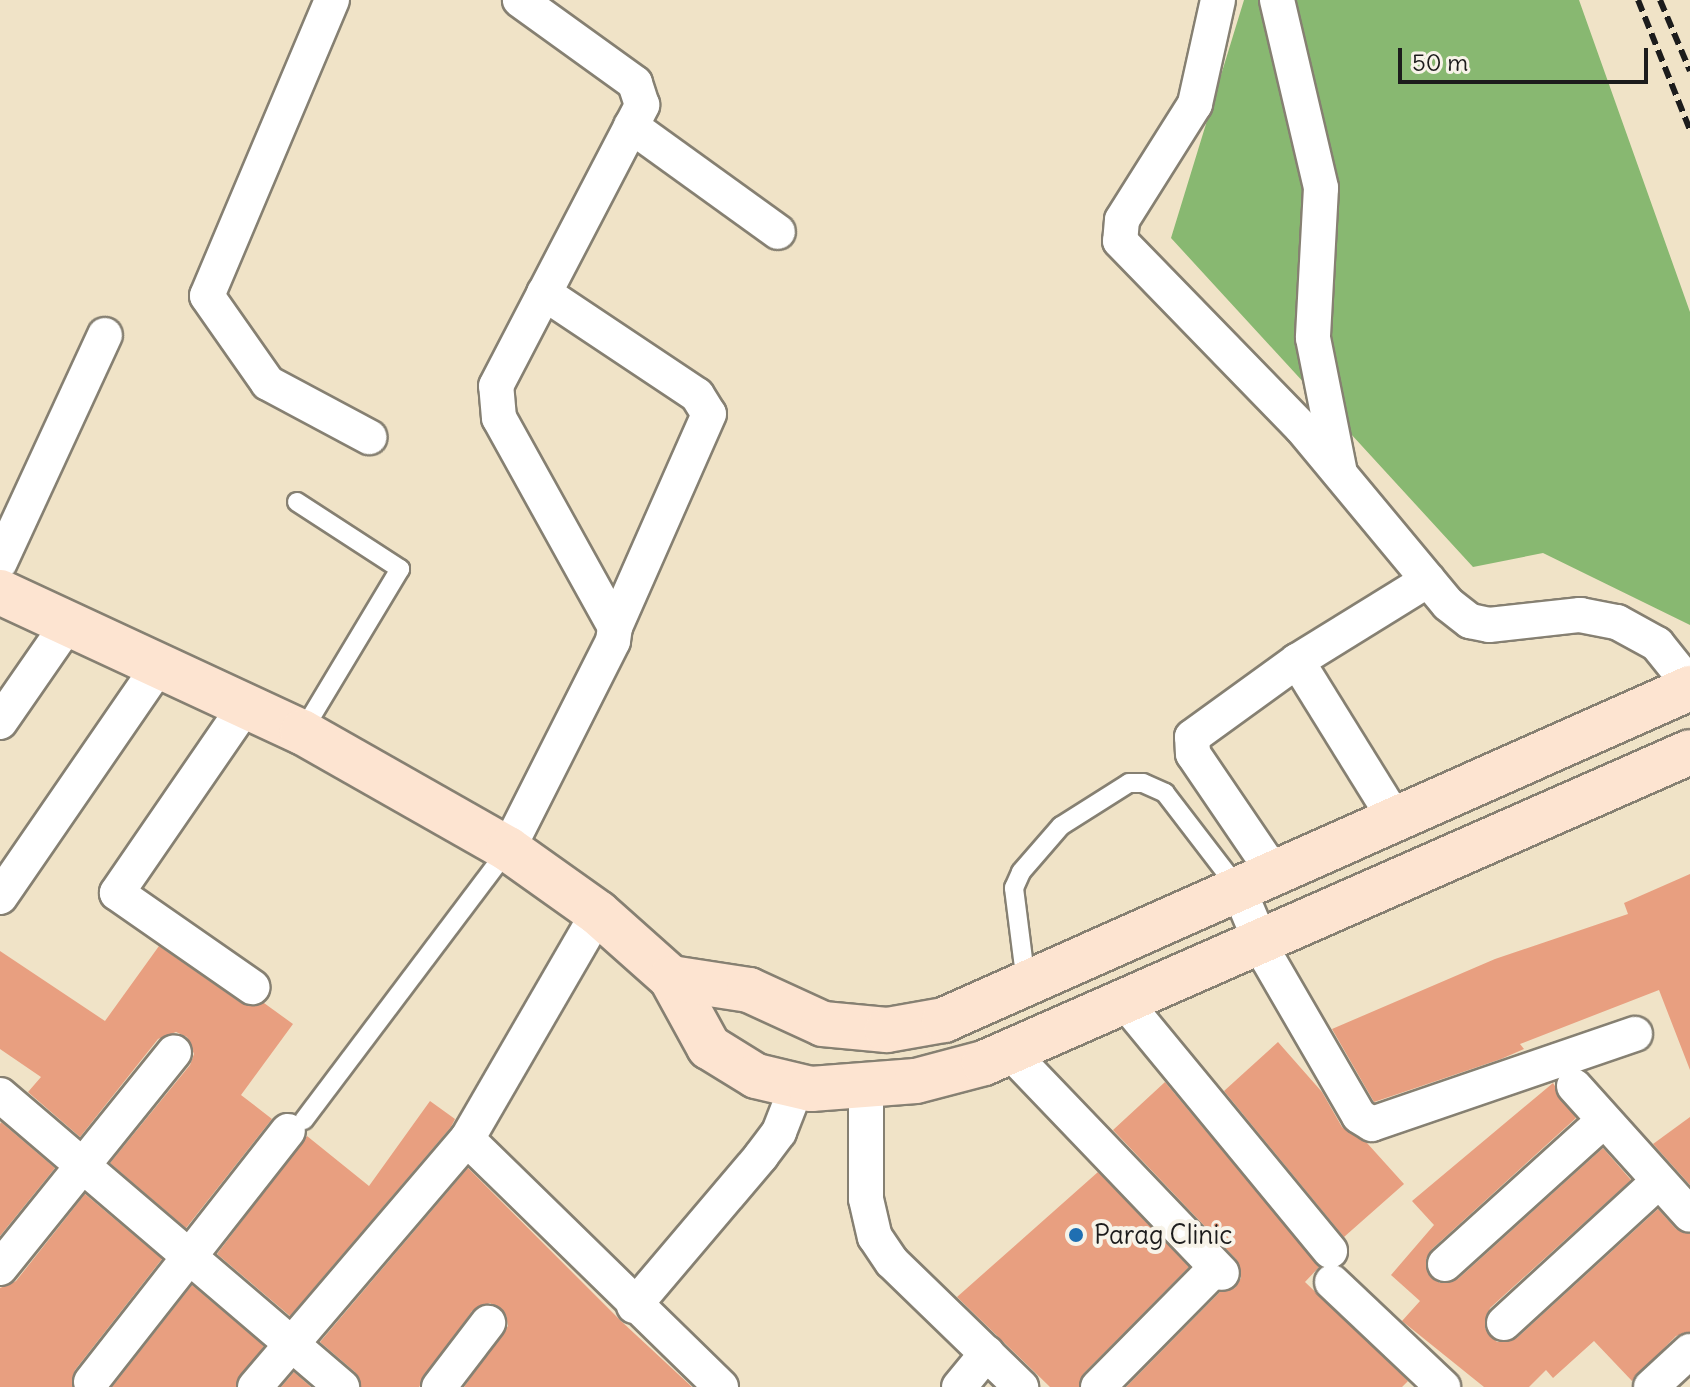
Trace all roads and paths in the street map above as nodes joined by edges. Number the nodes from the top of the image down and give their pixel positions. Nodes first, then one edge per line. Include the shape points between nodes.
1 (332, 0) edge
2 (520, 0) edge
3 (1218, 0) edge
4 (1277, 0) edge
5 (631, 126) junction
6 (778, 232) dead end
7 (544, 293) junction
8 (105, 335) dead end
9 (369, 437) dead end
10 (1340, 474) junction
11 (297, 502) dead end
12 (0, 562) edge
13 (1428, 580) junction
14 (0, 592) edge
15 (70, 621) junction
16 (615, 627) junction
17 (1297, 661) junction
18 (160, 664) junction
19 (1690, 686) edge
20 (246, 705) junction
21 (0, 722) edge
22 (302, 732) junction
23 (1690, 752) edge
24 (1395, 819) junction
25 (508, 849) junction
26 (1256, 881) junction
27 (0, 897) edge
28 (598, 913) junction
29 (1260, 942) junction
30 (671, 978) junction
31 (1026, 983) junction
32 (252, 987) dead end
33 (1124, 1001) junction
34 (1635, 1034) dead end
35 (174, 1052) dead end
36 (1010, 1052) junction
37 (797, 1086) junction
38 (1574, 1086) dead end
39 (866, 1088) junction
40 (0, 1095) edge
41 (1602, 1122) junction
42 (296, 1126) joint
43 (467, 1139) junction
44 (83, 1165) junction
45 (1657, 1183) junction
46 (1690, 1215) edge
47 (188, 1257) junction
48 (1445, 1264) dead end
49 (0, 1268) edge
50 (634, 1306) junction
51 (488, 1323) dead end
52 (1504, 1323) dead end
53 (291, 1345) junction
54 (1690, 1351) edge
55 (987, 1353) junction
56 (1425, 1381) edge
57 (91, 1382) dead end
58 (255, 1387) edge
59 (342, 1387) edge
60 (439, 1387) edge
61 (721, 1387) edge
62 (959, 1387) edge
63 (1021, 1387) edge
64 (1098, 1387) edge
65 (1651, 1387) edge

1 - 9 street via 207,296 268,383
2 - 5 street via 635,83 642,105
3 - 10 street via 1195,104 1122,220 1120,241
4 - 10 street via 1321,188 1313,338
5 - 6 street
5 - 7 street
7 - 16 street via 496,386 499,418
7 - 16 street via 697,395 709,414
8 - 12 street
10 - 13 street
11 - 22 lane via 400,569
13 - 17 street
13 - 19 street via 1470,621 1489,625 1580,615 1617,622 1657,644
14 - 15 street
15 - 18 street
15 - 21 street
16 - 25 street via 613,641
17 - 24 street
17 - 26 street via 1199,729 1191,747
18 - 20 street
18 - 27 street
19 - 24 street
20 - 22 street
20 - 32 street via 117,893
22 - 25 street
23 - 29 street
24 - 26 street
25 - 28 street
25 - 42 lane
26 - 29 street
26 - 31 street
26 - 31 lane via 1165,793 1129,783 1061,826 1021,872 1014,888
28 - 30 street
28 - 43 street
29 - 33 street
29 - 34 street via 1359,1116 1372,1124
30 - 31 street via 749,990 823,1024 887,1030 944,1020
30 - 37 street via 709,1047 756,1076
33 - 36 street
33 - 56 street
35 - 44 street
36 - 39 street via 929,1077
36 - 64 street via 1215,1275
37 - 39 street
37 - 50 street via 779,1132
38 - 41 street
39 - 55 street via 866,1199 875,1237 892,1262
40 - 44 street
41 - 45 street
41 - 48 street
42 - 47 street
43 - 50 street
43 - 53 street
44 - 47 street
44 - 49 street
45 - 46 street
45 - 52 street
47 - 53 street
47 - 57 street
50 - 61 street
51 - 60 street
53 - 58 street
53 - 59 street
54 - 65 street
55 - 62 street
55 - 63 street

